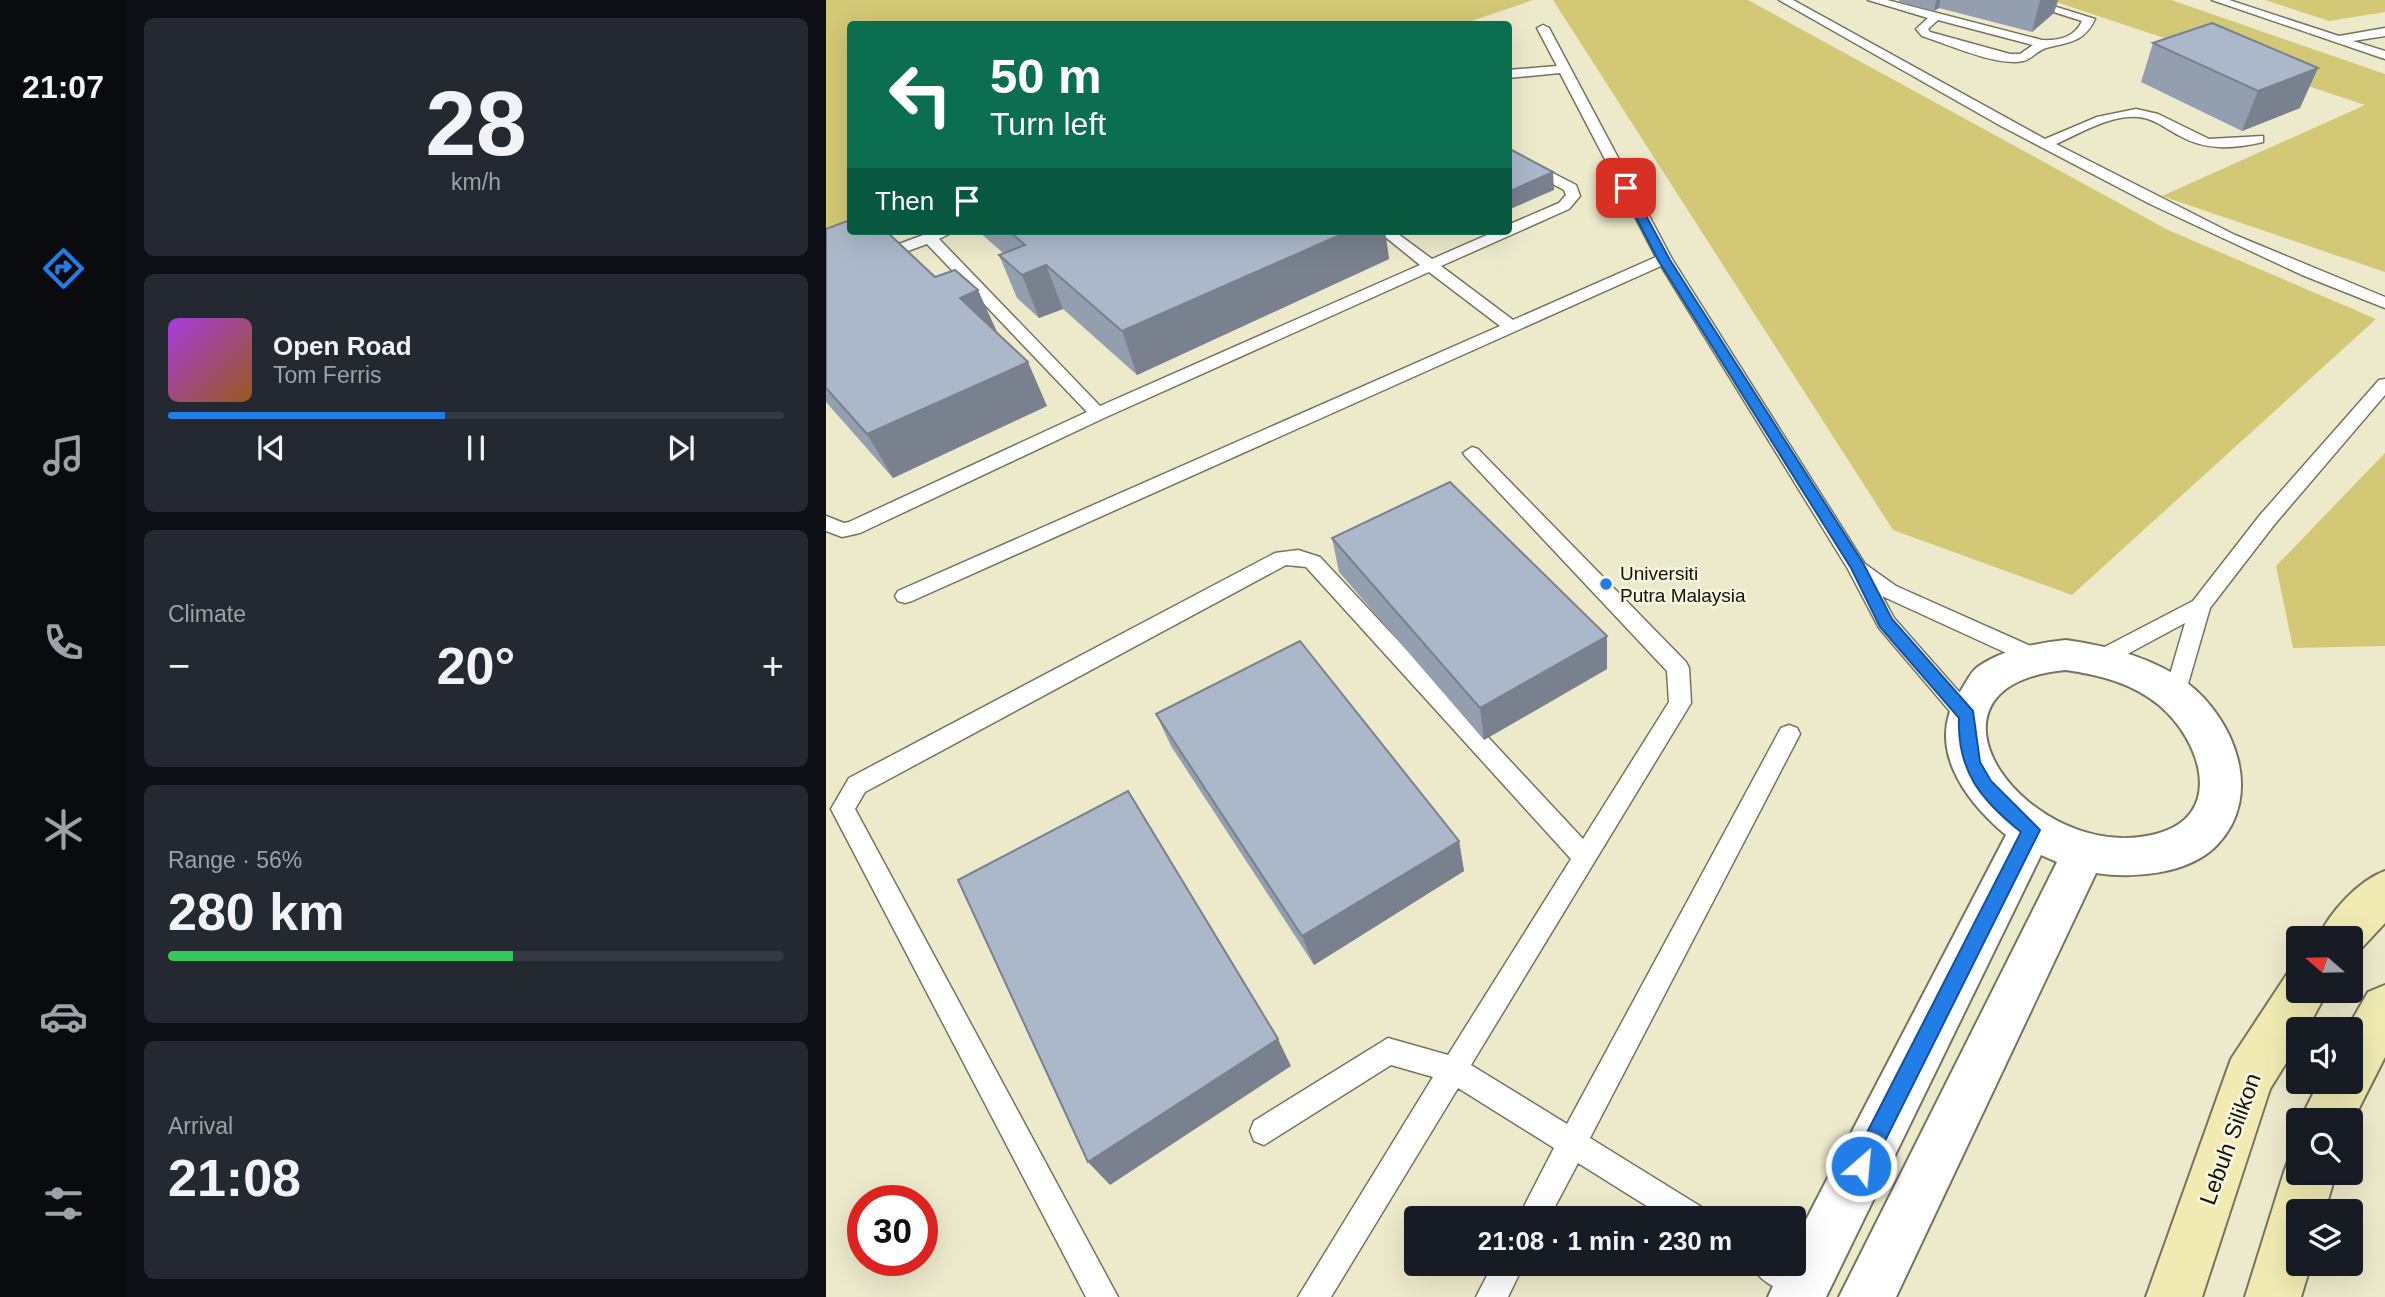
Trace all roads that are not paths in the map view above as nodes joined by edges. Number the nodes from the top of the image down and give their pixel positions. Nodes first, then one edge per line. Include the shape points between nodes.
1 (1785, 0) edge
2 (1874, 0) edge
3 (2022, 0) edge
4 (2218, 0) edge
5 (1936, 16) junction
6 (1543, 28) dead end
7 (2385, 32) edge
8 (2337, 40) junction
9 (2042, 44) junction
10 (2385, 55) edge
11 (1563, 69) junction
12 (1512, 74) edge
13 (2258, 139) edge
14 (2045, 144) junction
15 (1512, 156) edge
16 (1512, 229) edge
17 (938, 235) edge
18 (1391, 235) edge
19 (1499, 235) edge
20 (930, 238) junction
21 (1664, 260) junction
22 (1432, 265) junction
23 (826, 276) edge
24 (2385, 303) edge
25 (1512, 327) junction
26 (2385, 384) edge
27 (1098, 414) junction
28 (1472, 453) dead end
29 (826, 523) edge
30 (1857, 567) junction
31 (905, 596) dead end
32 (2200, 606) junction
33 (2035, 657) junction
34 (2100, 659) junction
35 (2175, 695) junction
36 (1967, 716) junction
37 (1789, 734) dead end
38 (2031, 830) junction
39 (2084, 852) junction
40 (1585, 858) junction
41 (2385, 891) edge
42 (2352, 926) edge
43 (2296, 1003) edge
44 (2385, 1008) edge
45 (2363, 1049) edge
46 (1454, 1070) junction
47 (1264, 1131) dead end
48 (1572, 1143) junction
49 (1539, 1206) edge
50 (1674, 1206) edge
51 (2286, 1253) edge
52 (1502, 1276) edge
53 (1788, 1282) edge
54 (1102, 1297) edge
55 (1313, 1297) edge
56 (1491, 1297) edge
57 (1867, 1297) edge
58 (2174, 1297) edge
59 (2273, 1297) edge

1 - 14 lane
2 - 5 lane
3 - 9 lane via 2089,19 2067,42
4 - 8 lane
5 - 9 lane
5 - 9 lane via 1922,29 1926,34 2003,57 2027,57
6 - 11 lane
7 - 8 lane
8 - 10 lane
11 - 12 lane
11 - 21 lane
13 - 14 lane via 2214,144 2156,117 2121,113
14 - 24 lane via 2154,202
15 - 16 lane via 1571,188 1573,196 1564,206
17 - 20 lane
18 - 22 lane
19 - 22 lane
20 - 23 lane
20 - 27 lane
21 - 25 lane
21 - 30 lane
22 - 25 lane
22 - 27 lane
25 - 31 lane
26 - 32 lane via 2267,520
27 - 29 lane via 853,528 842,530
28 - 40 lane via 1678,668 1680,703
30 - 33 lane via 1889,591
30 - 36 lane via 1886,623
32 - 34 lane
32 - 35 lane
33 - 34 street
33 - 36 street via 1990,678
34 - 35 street via 2139,673
35 - 39 street via 2201,722 2217,752 2223,784 2216,813 2196,837 2165,853 2126,858
36 - 38 street via 1972,763 1985,787
37 - 48 lane
38 - 39 street
38 - 53 street
39 - 57 street
40 - 46 lane
40 - 54 lane via 1313,562 1298,557 1282,558 857,785 843,809
41 - 42 street
43 - 58 street, Lebuh Silikon via 2249,1077
44 - 45 street
46 - 47 lane via 1388,1051
46 - 48 lane
46 - 55 lane
48 - 49 lane
48 - 50 lane
51 - 59 street
52 - 56 lane

